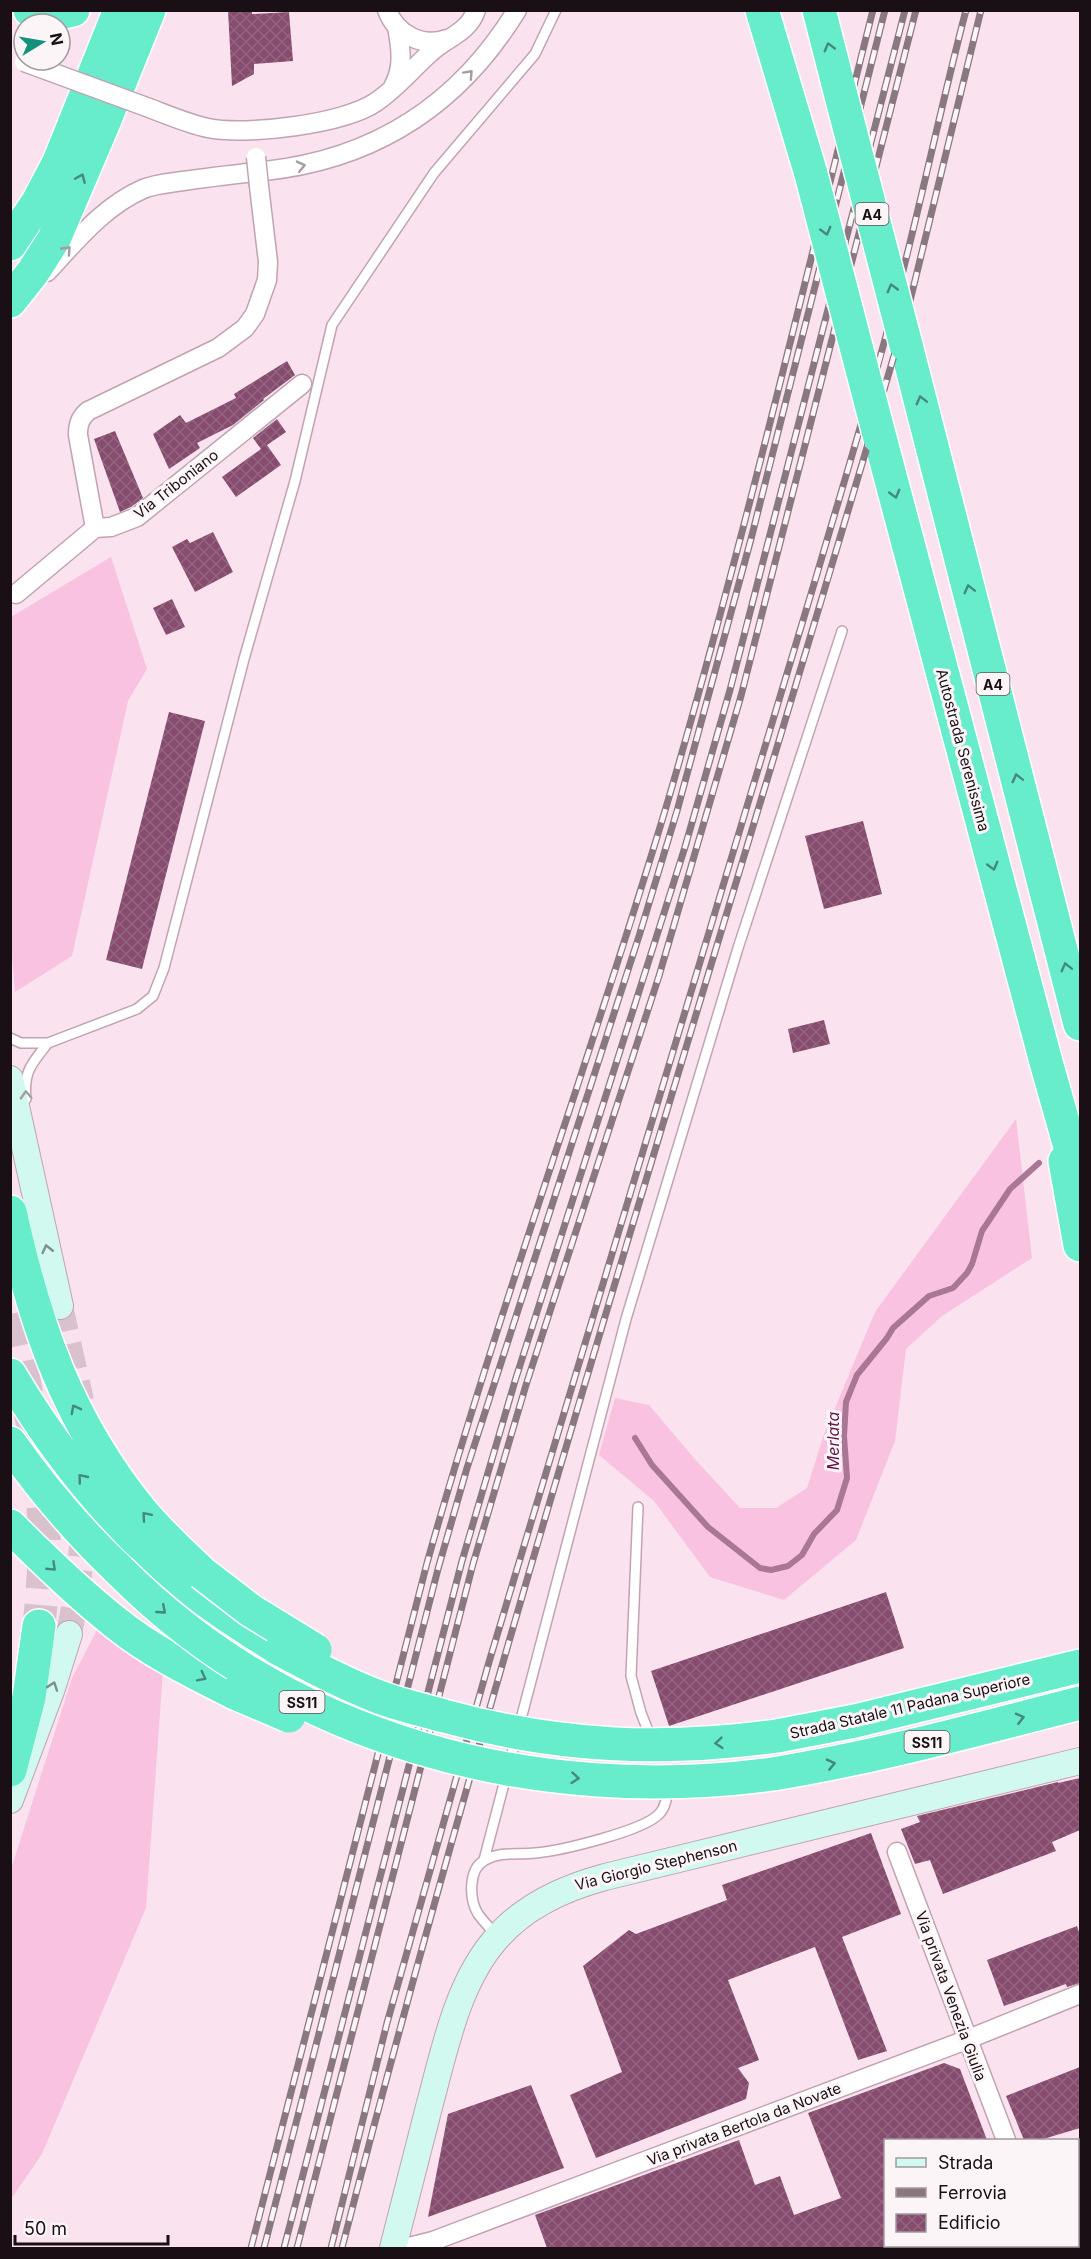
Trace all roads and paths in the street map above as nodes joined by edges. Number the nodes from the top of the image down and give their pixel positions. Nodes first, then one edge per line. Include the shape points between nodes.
1 (73, 10) edge
2 (120, 10) edge
3 (149, 10) edge
4 (387, 10) edge
5 (476, 10) edge
6 (517, 10) edge
7 (556, 10) edge
8 (762, 10) edge
9 (769, 10) edge
10 (819, 10) edge
11 (33, 11) edge
12 (397, 27) junction
13 (454, 37) junction
14 (52, 72) edge
15 (388, 93) junction
16 (253, 130) junction
17 (812, 174) junction
18 (10, 244) edge
19 (10, 301) edge
20 (10, 306) edge
21 (302, 384) dead end
22 (95, 528) junction
23 (16, 594) dead end
24 (842, 631) dead end
25 (1080, 1024) edge
26 (10, 1038) edge
27 (48, 1043) junction
28 (1046, 1062) junction
29 (10, 1079) edge
30 (1080, 1182) edge
31 (23, 1204) edge
32 (1080, 1245) edge
33 (60, 1306) tunnel mouth
34 (10, 1375) edge
35 (10, 1443) edge
36 (638, 1507) dead end
37 (10, 1526) edge
38 (54, 1630) joint
39 (1080, 1666) edge
40 (1080, 1703) edge
41 (524, 1735) junction
42 (660, 1757) dead end
43 (1080, 1761) edge
44 (10, 1770) edge
45 (517, 1770) junction
46 (665, 1772) dead end
47 (10, 1800) edge
48 (897, 1852) dead end
49 (484, 1860) junction
50 (497, 1937) junction
51 (1080, 1994) edge
52 (966, 2040) junction
53 (1006, 2139) edge
54 (393, 2248) edge
55 (405, 2248) edge

1 - 11 highway via 51,15
2 - 18 highway via 58,162
19 -> 3 highway via 54,239
4 - 12 street
5 - 13 street
20 -> 6 street via 34,287 105,213 145,188 320,162 355,151 416,120 474,69
7 - 27 lane via 534,54 434,173 332,325 295,481 244,659 164,968 153,996 137,1009
8 - 17 highway
9 - 17 highway
25 -> 10 highway, A4, bridge
12 - 13 street via 424,42
12 - 15 street via 401,62
13 - 15 street via 430,53
14 - 16 street, bridge via 208,128
15 - 16 street via 345,117
16 - 22 street, bridge via 267,262 267,280 255,314 245,328 218,348 82,416 78,435
17 -> 28 highway, Autostrada Serenissima, bridge
21 - 22 street, Via Triboniano via 137,517 111,527
22 - 23 street, Via Triboniano
24 - 49 lane via 738,948 626,1319
26 - 27 lane via 21,1043
31 -> 27 lane via 26,1078 29,1067
28 - 30 highway
28 - 32 highway
29 - 31 street
33 -> 31 street
41 -> 31 highway, bridge via 467,1706 380,1679 308,1646 250,1610 202,1573 158,1530 104,1460 69,1399 45,1342 23,1269
41 -> 34 highway, Strada Statale 11 Padana Superiore / SS11, bridge via 380,1698 253,1633 194,1591 120,1522 60,1451
35 -> 45 highway, SS11, bridge via 67,1516 142,1593 192,1636 242,1669 298,1700 370,1732 480,1764
36 - 42 lane via 631,1676 641,1713
37 -> 45 highway, bridge via 117,1624 235,1693 406,1761 443,1769
38 - 44 highway via 29,1697
47 -> 38 street via 51,1691
39 -> 41 highway, Strada Statale 11 Padana Superiore / SS11, bridge via 777,1737 662,1746
45 -> 40 highway, SS11, bridge via 616,1782 745,1778 821,1767
43 - 50 street, Via Giorgio Stephenson via 577,1885 529,1910
46 - 49 lane via 668,1789 664,1807 642,1826 537,1853 510,1853
48 - 52 street, Via privata Venezia Giulia
49 - 50 lane via 473,1878 474,1902
50 - 54 street, Via Giorgio Stephenson via 470,1981 448,2034
51 - 52 street, Via privata Bertola da Novate
52 - 53 street, Via privata Venezia Giulia
52 - 55 street, Via privata Bertola da Novate via 433,2241

